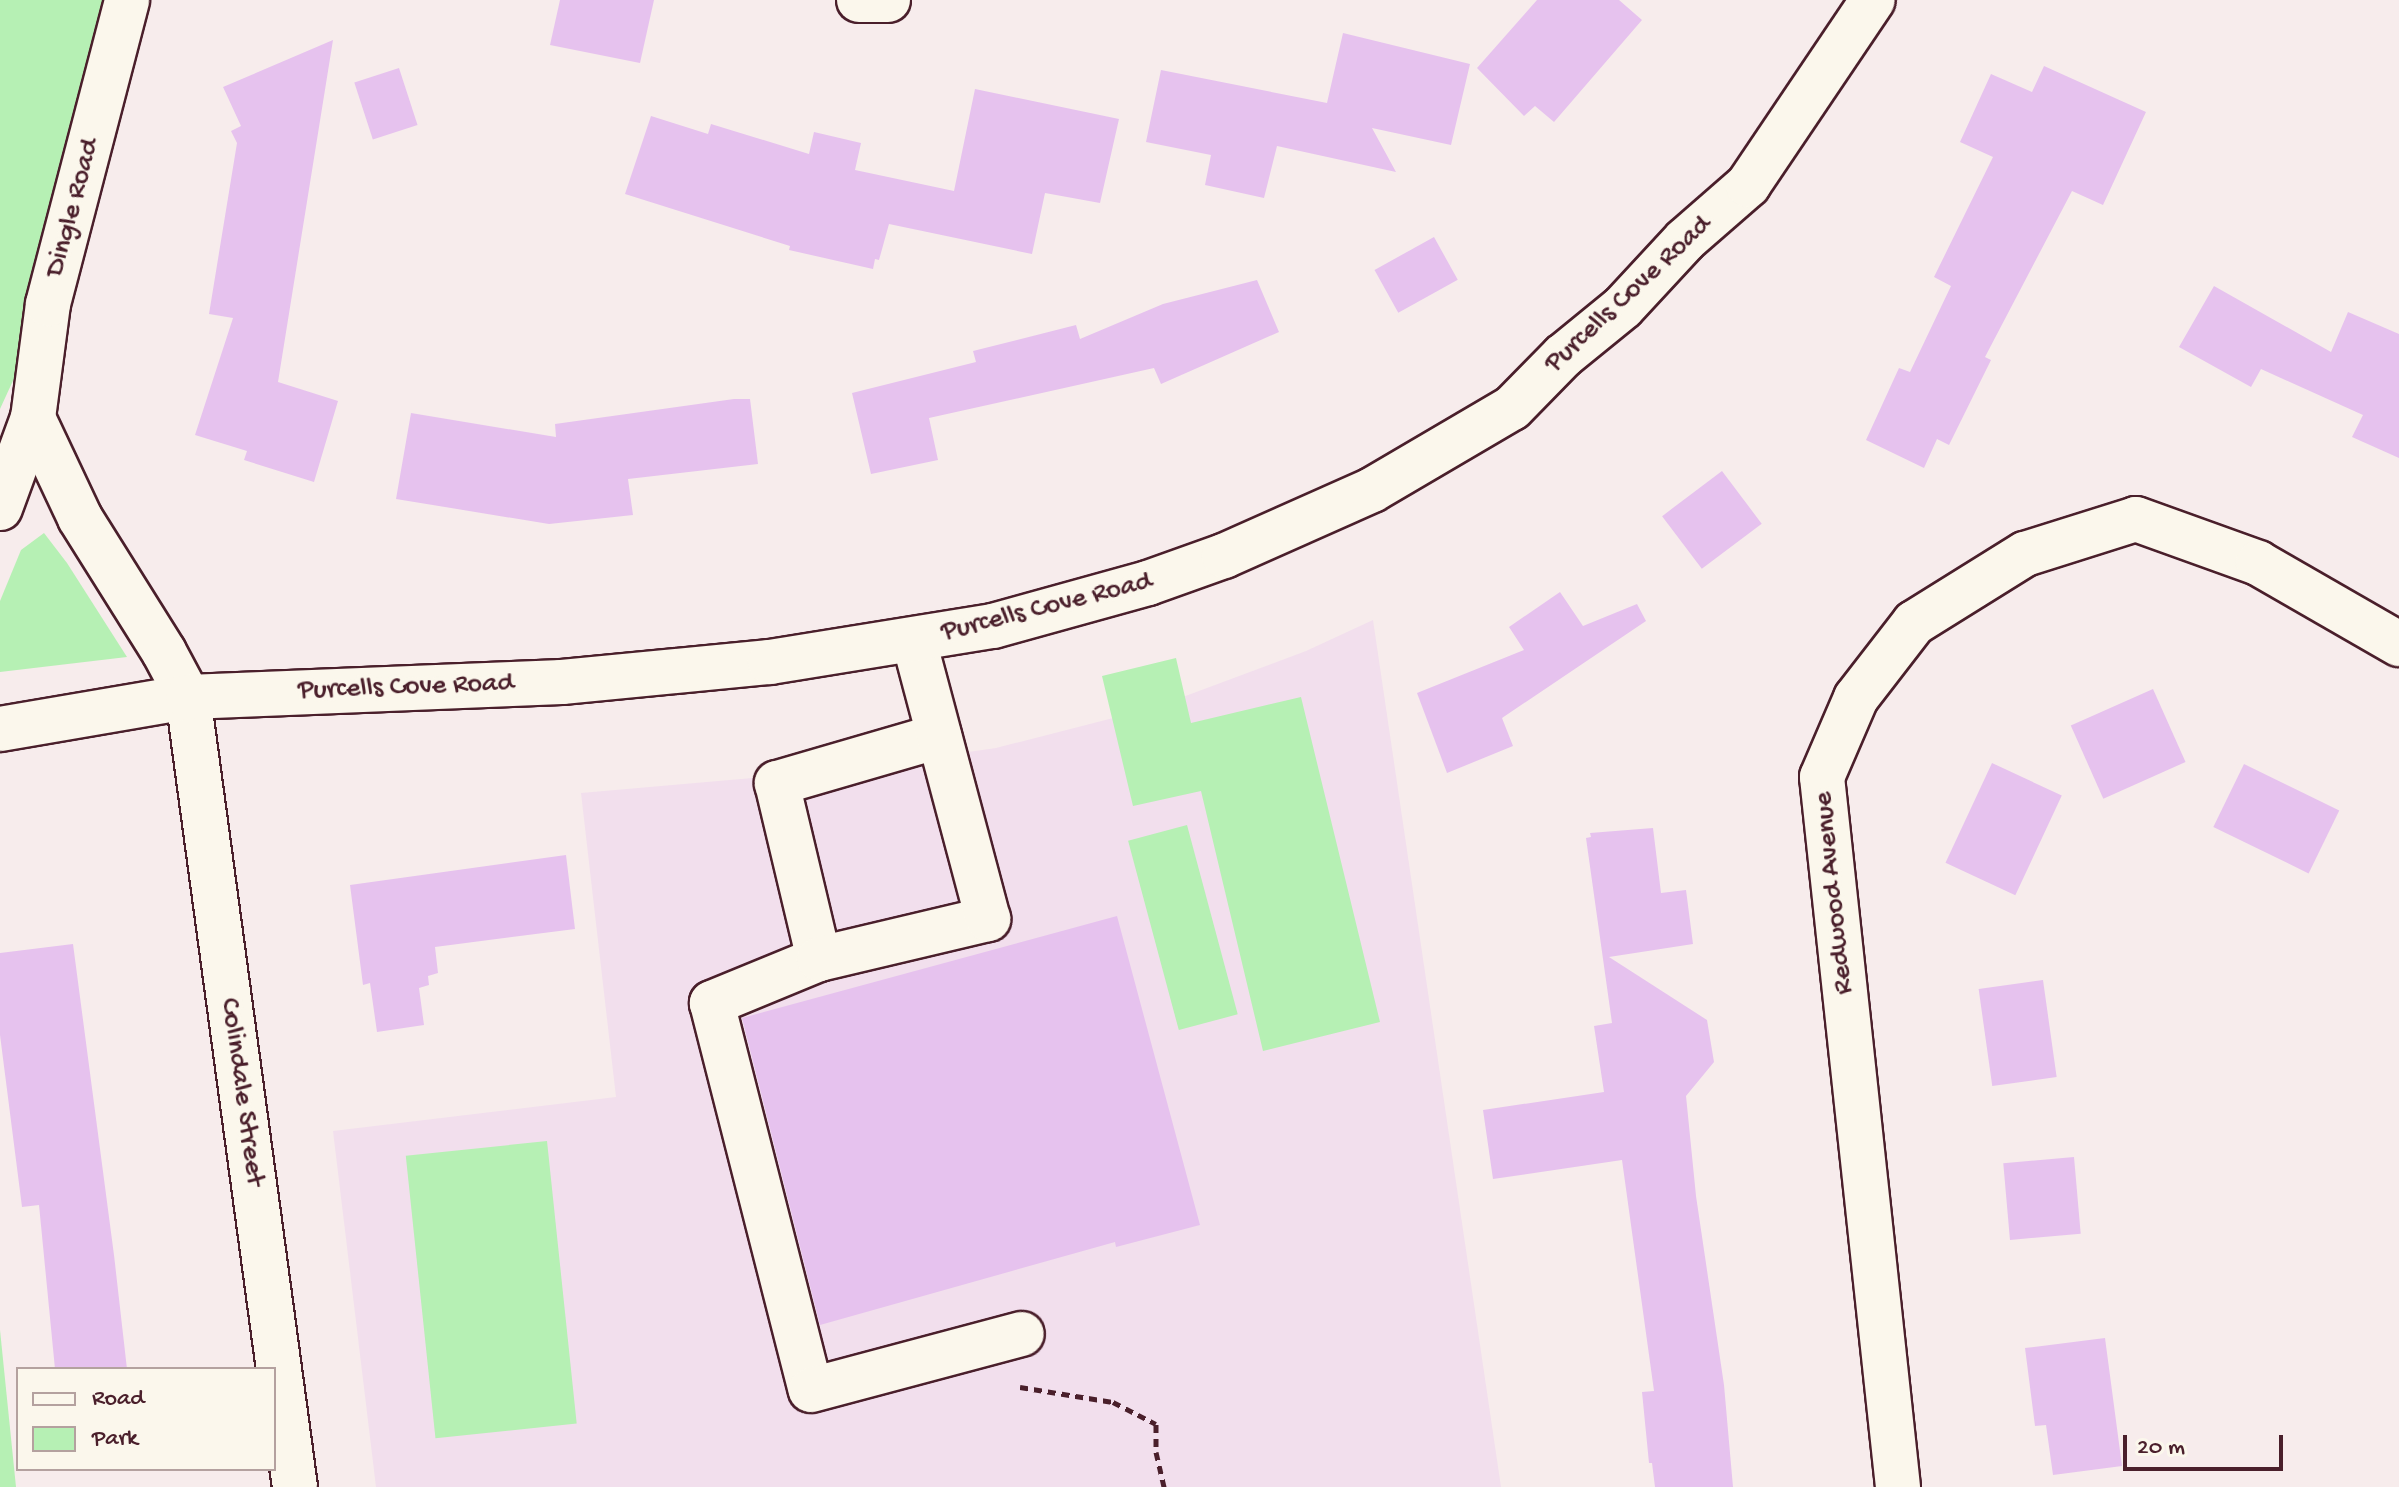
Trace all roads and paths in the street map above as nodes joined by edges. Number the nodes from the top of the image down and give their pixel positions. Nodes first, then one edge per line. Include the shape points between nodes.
1 (127, 0) edge
2 (859, 0) edge
3 (888, 0) edge
4 (1873, 0) edge
5 (33, 418) junction
6 (0, 508) edge
7 (914, 641) junction
8 (2399, 644) edge
9 (188, 697) junction
10 (0, 729) edge
11 (939, 736) junction
12 (819, 959) junction
13 (1022, 1334) dead end
14 (1009, 1386) dead end
15 (295, 1487) edge
16 (1164, 1487) edge
17 (1898, 1487) edge

1 - 5 street, Dingle Road via 48,304
2 - 3 street
4 - 7 street, Purcells Cove Road via 1748,185 1512,408 1372,490 1224,556 1071,607
5 - 6 street, Dingle Road
5 - 9 street via 80,518
7 - 9 street, Purcells Cove Road via 770,662 562,682
7 - 11 street
8 - 17 street, Redwood Avenue via 2258,563 2136,519 2025,554 1914,623 1856,698 1822,777
9 - 10 street, Purcells Cove Road
9 - 15 street, Colindale Street
11 - 12 street via 777,783
11 - 12 street via 988,919
12 - 13 street via 712,1003 811,1390
14 - 16 path via 1113,1402 1156,1424

